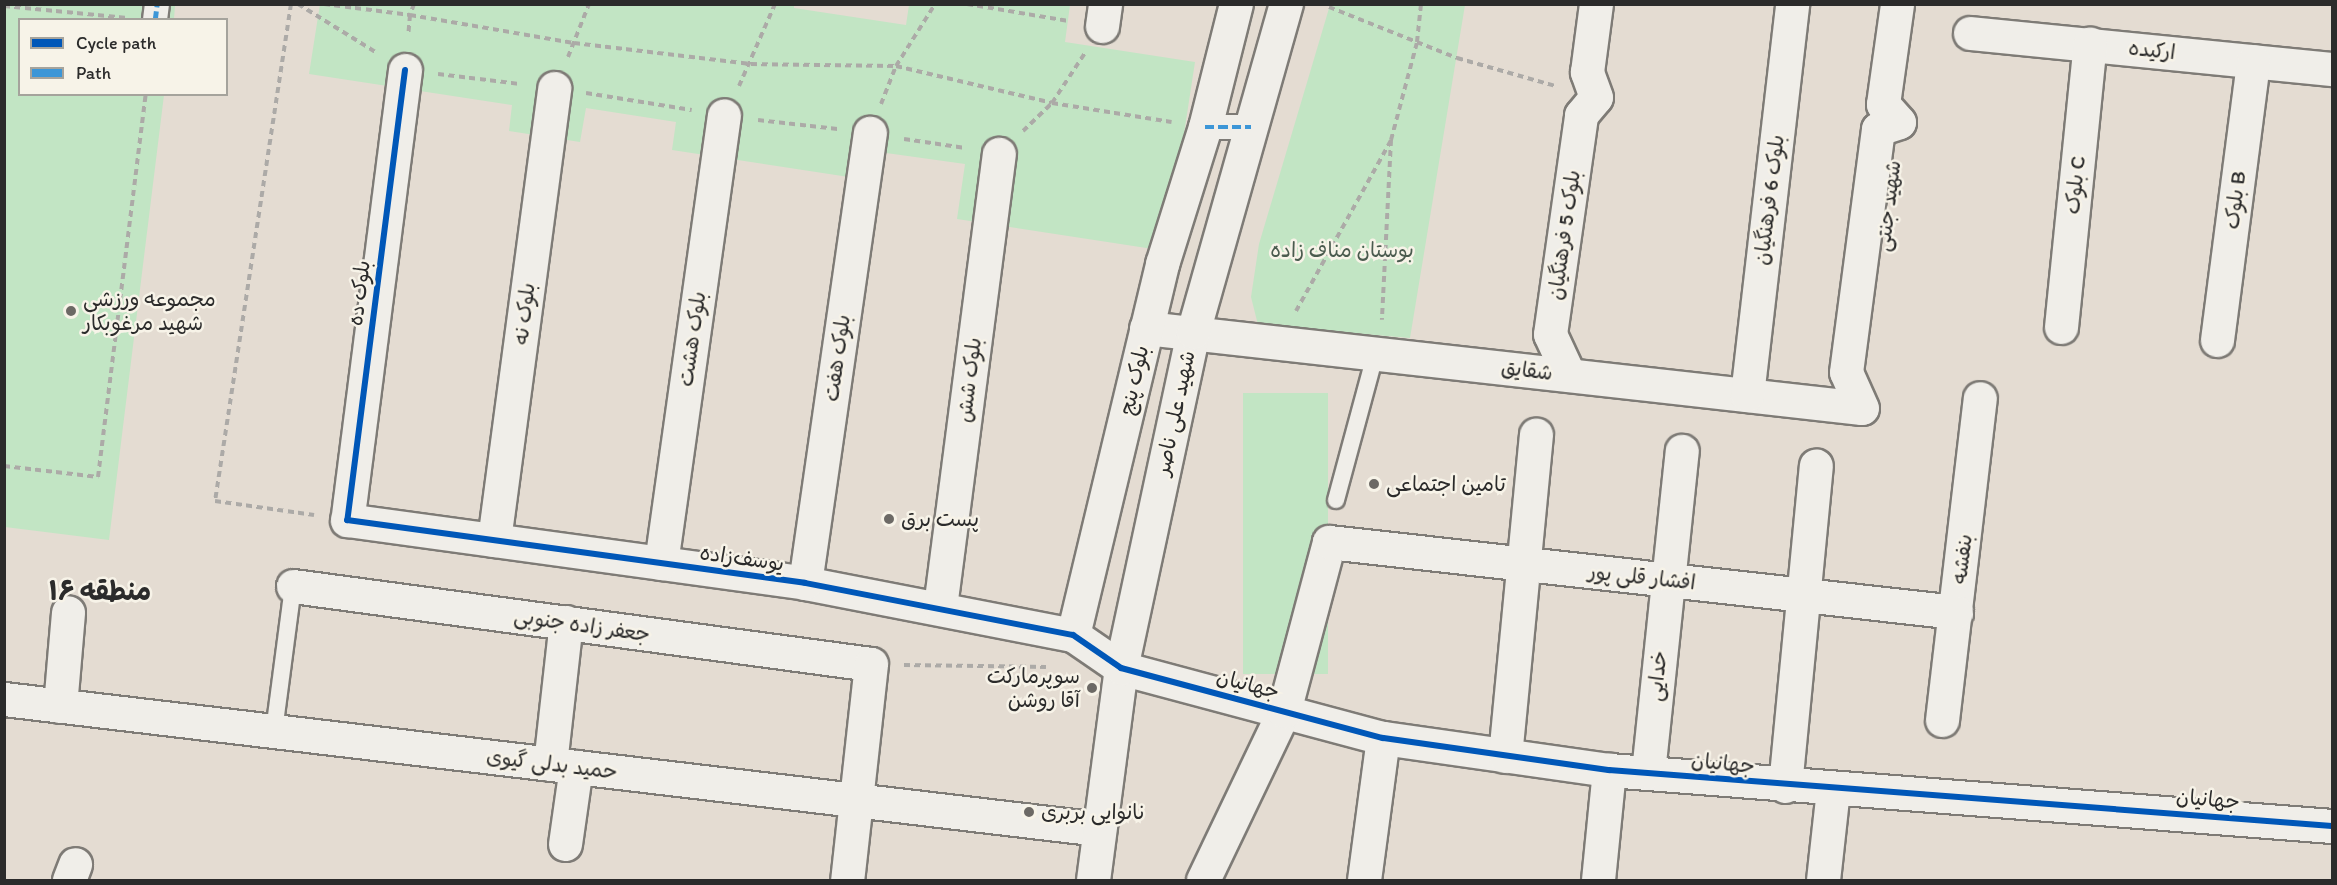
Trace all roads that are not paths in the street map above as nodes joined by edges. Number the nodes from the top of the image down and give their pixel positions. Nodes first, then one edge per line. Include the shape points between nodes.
1 (157, 4) edge
2 (1236, 4) edge
3 (1286, 4) edge
4 (1596, 4) edge
5 (1792, 4) edge
6 (1897, 4) edge
7 (1914, 4) edge
8 (144, 18) edge
9 (1970, 33) dead end
10 (2090, 43) junction
11 (2253, 61) junction
12 (2332, 69) edge
13 (405, 70) road end
14 (554, 88) road end
15 (724, 115) road end
16 (1899, 122) junction
17 (1205, 127) junction
18 (1251, 128) junction
19 (870, 133) road end
20 (999, 154) dead end
21 (2061, 327) dead end
22 (1146, 328) junction
23 (1193, 332) junction
24 (2217, 340) dead end
25 (1376, 352) junction
26 (1569, 375) junction
27 (1747, 395) junction
28 (1980, 398) dead end
29 (1862, 408) joint
30 (1536, 434) dead end
31 (1682, 451) dead end
32 (1816, 465) dead end
33 (1336, 500) dead end
34 (347, 520) joint
35 (494, 540) junction
36 (661, 563) junction
37 (1524, 564) junction
38 (1666, 580) junction
39 (805, 584) junction
40 (293, 586) joint
41 (1802, 595) junction
42 (940, 607) junction
43 (68, 612) dead end
44 (1956, 612) junction
45 (567, 622) junction
46 (1073, 635) junction
47 (1121, 668) junction
48 (4, 699) edge
49 (60, 706) junction
50 (1284, 711) junction
51 (1942, 720) dead end
52 (274, 731) junction
53 (1383, 738) junction
54 (1505, 756) junction
55 (563, 766) junction
56 (1609, 770) junction
57 (1648, 772) junction
58 (1785, 786) junction
59 (1833, 790) junction
60 (858, 800) junction
61 (2332, 826) edge
62 (1099, 829) junction
63 (565, 844) dead end
64 (848, 880) edge
65 (1093, 880) edge
66 (1203, 880) edge
67 (1364, 880) edge
68 (1598, 880) edge
69 (1822, 880) edge

1 - 8 street
2 - 17 street, بلوک پنج
3 - 18 street, شهید علی ناصر
4 - 26 street, بلوک 5 فرهنگیان via 1587,72 1596,97 1581,115 1550,334
5 - 27 street, بلوک 6 فرهنگیان
6 - 16 street via 1883,104
7 - 16 street, شهید جنتی
9 - 10 street, ارکیده
10 - 11 street, ارکیده
10 - 21 street, بلوک C
11 - 12 street, ارکیده
11 - 24 street, بلوک B
13 - 34 street, بلوک ده
14 - 35 street, بلوک نه
15 - 36 street, بلوک هشت
16 - 29 street, شهید جنتی
17 - 18 street
17 - 22 street, بلوک پنج
18 - 23 street, شهید علی ناصر
19 - 39 street, بلوک هفت
20 - 42 street, بلوک شش
22 - 23 street, شقایق
22 - 46 street, بلوک پنج
23 - 25 street, شقایق
23 - 47 street, شهید علی ناصر
25 - 26 street, شقایق
25 - 33 lane
26 - 27 street, شقایق
27 - 29 street, شقایق
28 - 44 street, بنفشه
30 - 37 street
31 - 38 street, خدایی
32 - 41 street
34 - 35 street, یوسف‌زاده
35 - 36 street, یوسف‌زاده
36 - 39 street, یوسف‌زاده
37 - 38 street, افشار قلی پور
37 - 50 street, افشار قلی پور via 1329,542
37 - 54 street
38 - 41 street, افشار قلی پور
38 - 57 street, خدایی
39 - 42 street, یوسف‌زاده
40 - 45 street, جعفر زاده جنوبی
40 - 52 lane
41 - 44 street, افشار قلی پور
41 - 58 street
42 - 46 street, یوسف‌زاده
43 - 49 street
44 - 51 street, بنفشه
45 - 55 street
45 - 60 street, جعفر زاده جنوبی via 871,664
46 - 47 street, یوسف‌زاده
47 - 50 street, جهانیان
47 - 62 street, شهید علی ناصر
48 - 49 street, حمید بدلی گیوی
49 - 52 street, حمید بدلی گیوی
50 - 53 street, جهانیان
50 - 66 street
52 - 55 street, حمید بدلی گیوی
53 - 54 street, جهانیان
53 - 67 street
54 - 56 street, جهانیان
55 - 60 street, حمید بدلی گیوی
55 - 63 street
56 - 57 street, جهانیان
56 - 68 street
57 - 58 street, جهانیان
58 - 59 street, جهانیان
59 - 61 street, جهانیان
59 - 69 street
60 - 62 street, حمید بدلی گیوی
60 - 64 street
62 - 65 street, شهید علی ناصر

